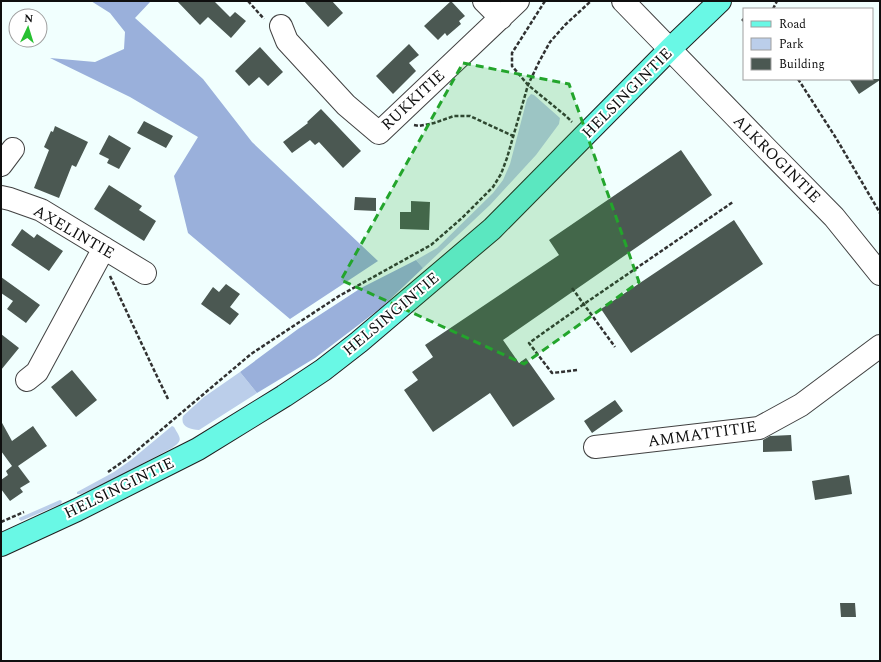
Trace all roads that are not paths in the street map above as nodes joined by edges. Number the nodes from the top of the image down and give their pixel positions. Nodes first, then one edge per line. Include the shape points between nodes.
1 (484, 1) edge
2 (518, 1) edge
3 (623, 1) edge
4 (720, 1) edge
5 (501, 18) junction
6 (281, 26) road end
7 (670, 49) junction
8 (1, 197) edge
9 (100, 256) junction
10 (145, 273) dead end
11 (880, 274) edge
12 (880, 346) edge
13 (27, 380) dead end
14 (595, 448) dead end
15 (1, 545) edge

1 - 5 street
2 - 5 street, RUKKITIE
3 - 7 street, ALKROGINTIE
4 - 7 main road, HELSINGINTIE
5 - 6 street, RUKKITIE via 379,133 346,105 287,41
7 - 11 street, ALKROGINTIE via 834,217
7 - 15 main road, HELSINGINTIE via 492,229 323,370 198,449
8 - 9 street, AXELINTIE via 40,210
9 - 10 street, AXELINTIE
9 - 13 street via 38,372
12 - 14 street, AMMATTITIE via 801,405 759,428

